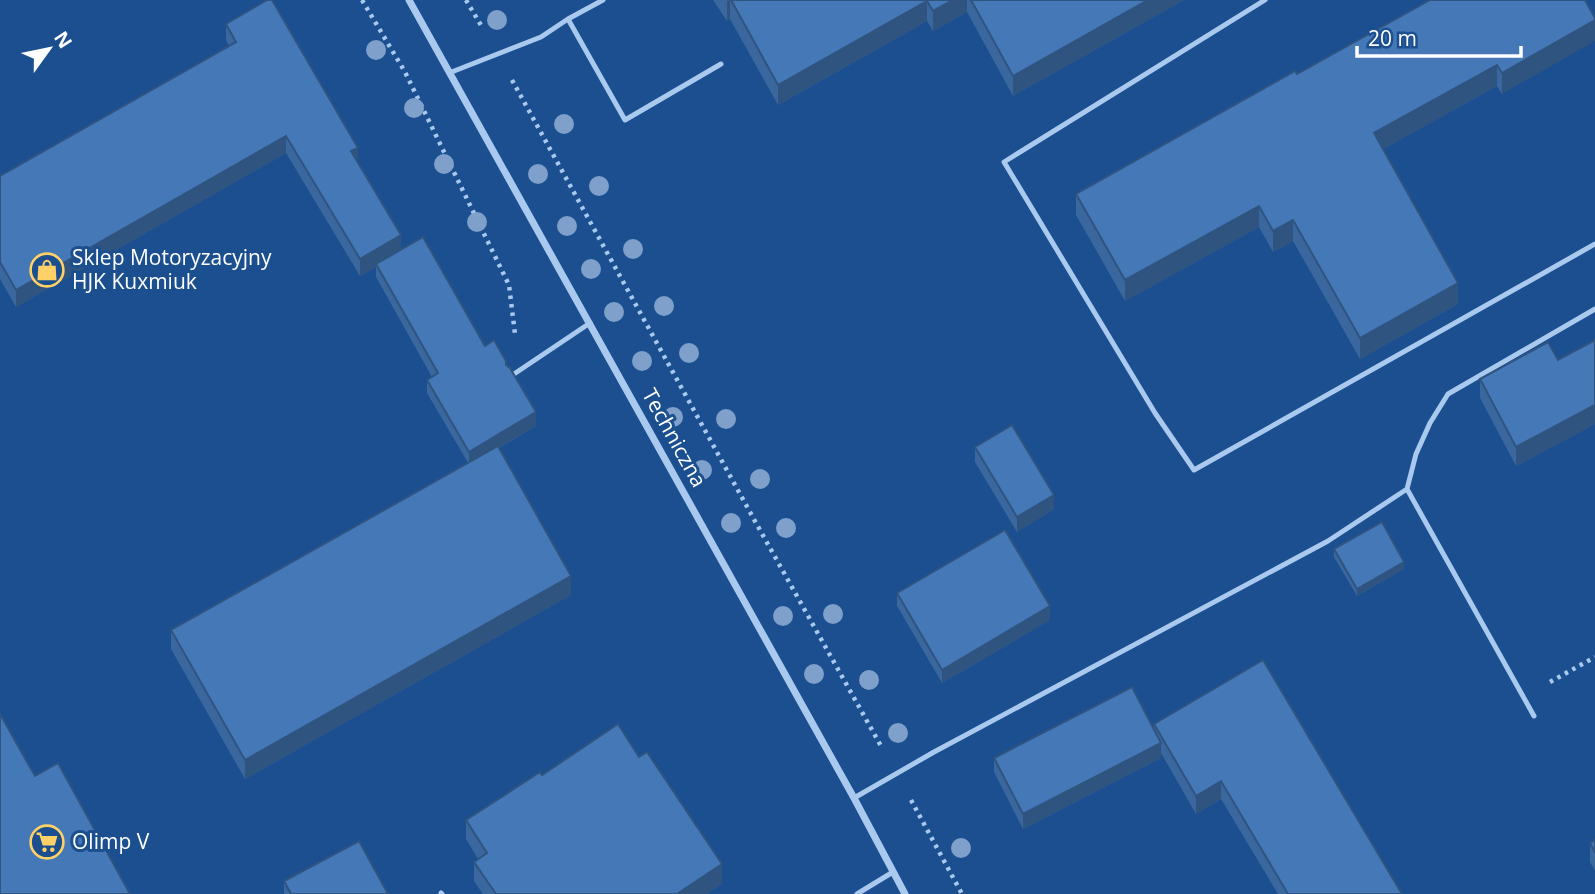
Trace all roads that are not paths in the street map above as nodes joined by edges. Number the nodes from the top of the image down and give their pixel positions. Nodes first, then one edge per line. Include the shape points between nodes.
1 (409, 0) edge
2 (603, 0) edge
3 (1265, 0) edge
4 (594, 2) edge
5 (568, 19) junction
6 (721, 64) dead end
7 (449, 73) junction
8 (1595, 244) edge
9 (1595, 309) edge
10 (590, 323) junction
11 (514, 374) edge
12 (1407, 489) junction
13 (1534, 716) dead end
14 (854, 798) junction
15 (893, 872) junction
16 (857, 894) edge
17 (905, 894) edge

1 - 7 street, Techniczna
2 - 4 lane
3 - 8 lane via 1004,162 1155,413 1195,470
4 - 5 lane
5 - 6 lane via 625,120
5 - 7 lane via 541,37
7 - 10 street, Techniczna
9 - 12 lane via 1448,394 1416,454
10 - 11 lane
10 - 14 street, Techniczna
12 - 13 lane
12 - 14 lane via 1328,541
14 - 15 street, Techniczna
15 - 16 lane
15 - 17 street, Techniczna

